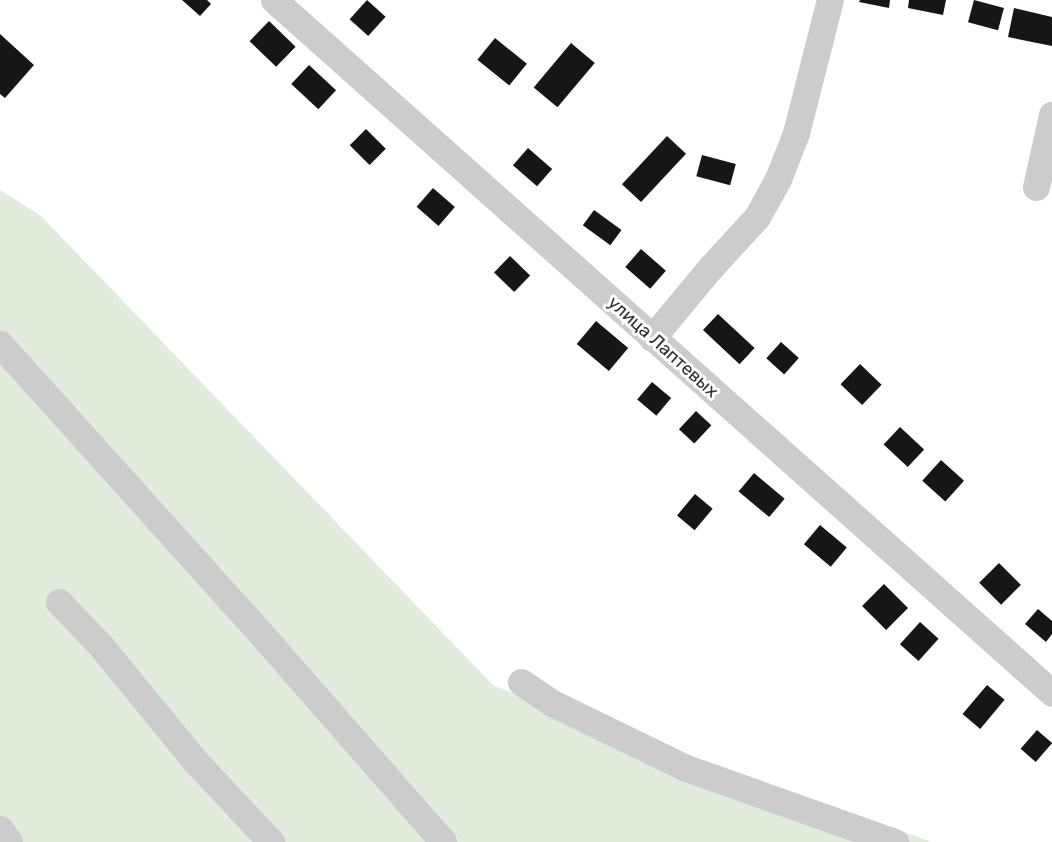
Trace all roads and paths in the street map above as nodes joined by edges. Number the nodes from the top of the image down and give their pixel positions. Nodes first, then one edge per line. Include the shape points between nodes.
1 (274, 0) edge
2 (830, 0) edge
3 (1052, 116) edge
4 (1036, 187) dead end
5 (652, 338) junction
6 (0, 344) edge
7 (59, 602) dead end
8 (522, 682) dead end
9 (1052, 693) edge
10 (0, 830) edge
11 (9, 842) edge
12 (271, 842) edge
13 (443, 842) edge
14 (895, 842) edge

1 - 5 street, улица Лаптевых
2 - 5 street via 796,133 758,217
3 - 4 street
5 - 9 street, улица Лаптевых
6 - 13 street
7 - 12 street via 101,646 196,762
8 - 14 street via 552,703 687,768
10 - 11 street

